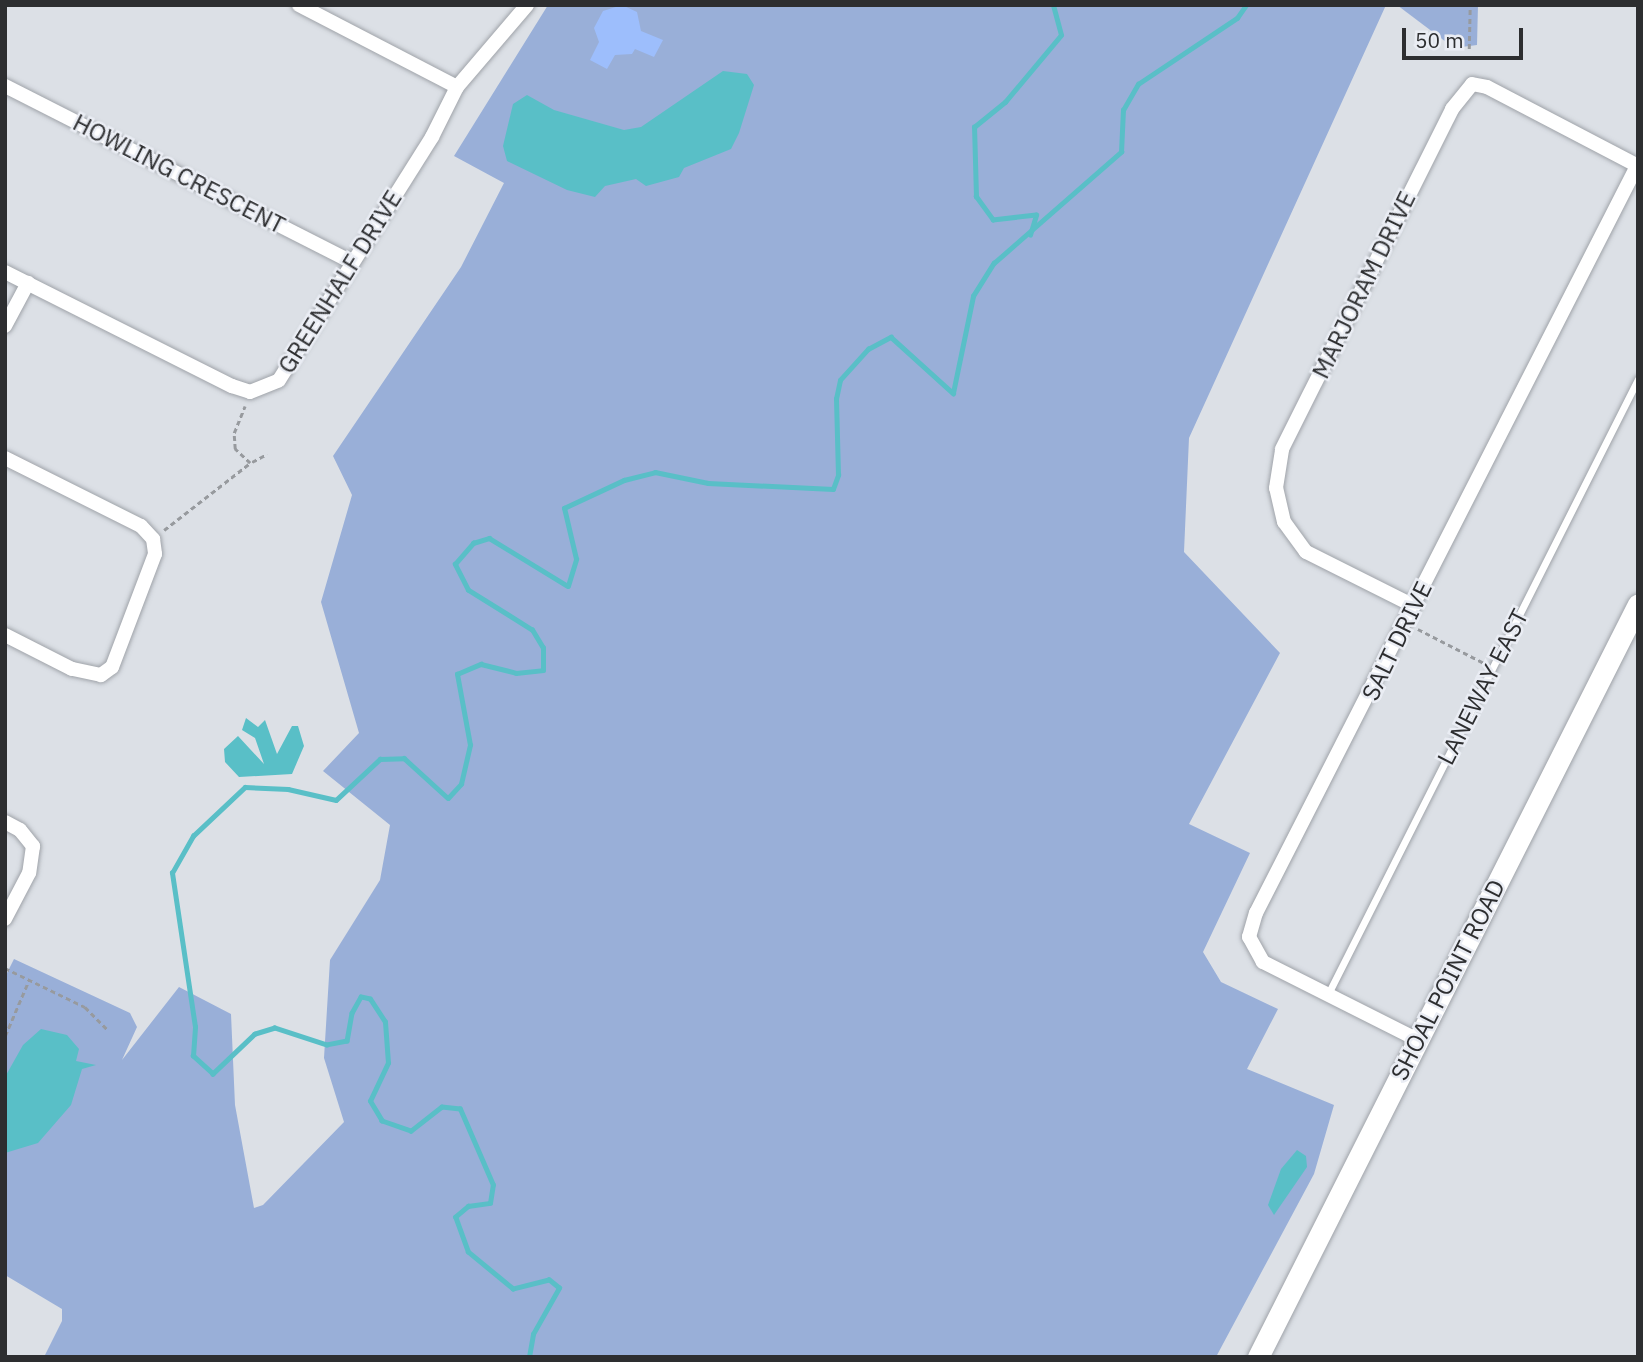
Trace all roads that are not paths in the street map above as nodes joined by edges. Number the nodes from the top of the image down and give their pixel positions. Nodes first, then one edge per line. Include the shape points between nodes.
1 (299, 5) edge
2 (527, 5) edge
3 (5, 86) edge
4 (457, 87) junction
5 (1637, 166) edge
6 (352, 262) junction
7 (5, 272) edge
8 (28, 283) junction
9 (5, 326) edge
10 (1638, 379) edge
11 (5, 458) edge
12 (1638, 604) edge
13 (1414, 607) junction
14 (5, 635) edge
15 (5, 822) edge
16 (5, 919) edge
17 (1328, 994) junction
18 (1418, 1040) junction
19 (1258, 1357) edge

1 - 4 street
2 - 4 street, GREENHALF DRIVE
3 - 6 street, HOWLING CRESCENT
4 - 6 street, GREENHALF DRIVE
5 - 13 street, SALT DRIVE
5 - 13 street, MARJORAM DRIVE via 1487,86 1472,83 1451,109 1282,449 1276,488 1284,522 1306,552
6 - 8 street, GREENHALF DRIVE via 279,380 250,392
7 - 8 street, GREENHALF DRIVE
8 - 9 street
10 - 17 lane, LANEWAY EAST
11 - 14 street via 141,526 153,539 155,554 112,667 101,675 72,669
12 - 18 street, SHOAL POINT ROAD
13 - 17 street, SALT DRIVE via 1256,913 1250,937 1263,962
15 - 16 street via 20,830 33,846 29,873
17 - 18 street, SALT DRIVE
18 - 19 street, SHOAL POINT ROAD

